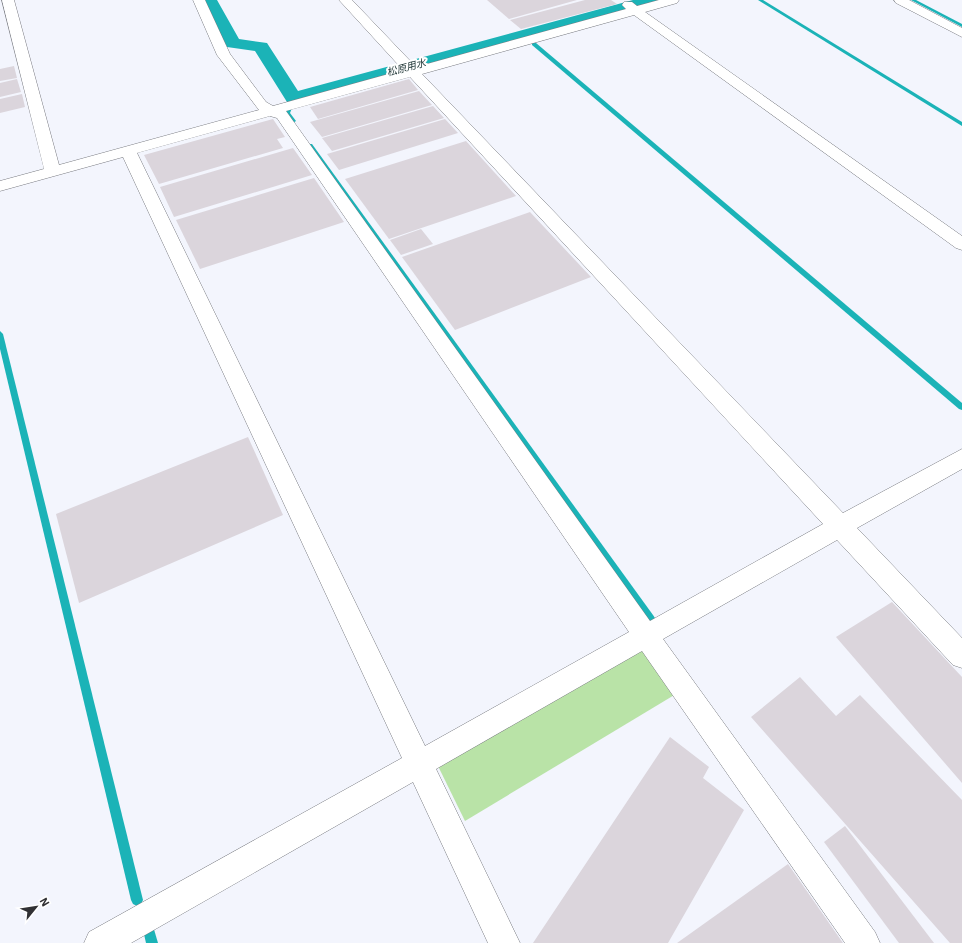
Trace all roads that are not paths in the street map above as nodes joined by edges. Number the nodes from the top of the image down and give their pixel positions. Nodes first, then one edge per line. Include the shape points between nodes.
1 (9, 0) edge
2 (199, 0) edge
3 (345, 0) edge
4 (620, 0) edge
5 (674, 0) edge
6 (900, 0) edge
7 (0, 2) edge
8 (635, 11) junction
9 (962, 33) edge
10 (412, 72) junction
11 (270, 111) junction
12 (128, 151) junction
13 (53, 172) junction
14 (0, 186) edge
15 (962, 244) edge
16 (962, 458) edge
17 (840, 527) junction
18 (646, 636) junction
19 (962, 656) edge
20 (418, 764) junction
21 (100, 943) edge
22 (504, 943) edge
23 (864, 943) edge

1 - 7 street
1 - 13 street
2 - 11 street via 224,55 261,105
3 - 10 street
4 - 8 street
5 - 8 street
6 - 9 street
8 - 10 street
8 - 15 street
10 - 11 street
10 - 17 street
11 - 12 street
11 - 18 street via 282,115
12 - 13 street
12 - 20 street
13 - 14 street
16 - 17 street
17 - 18 street
17 - 19 street
18 - 20 street
18 - 23 street
20 - 21 street
20 - 22 street

